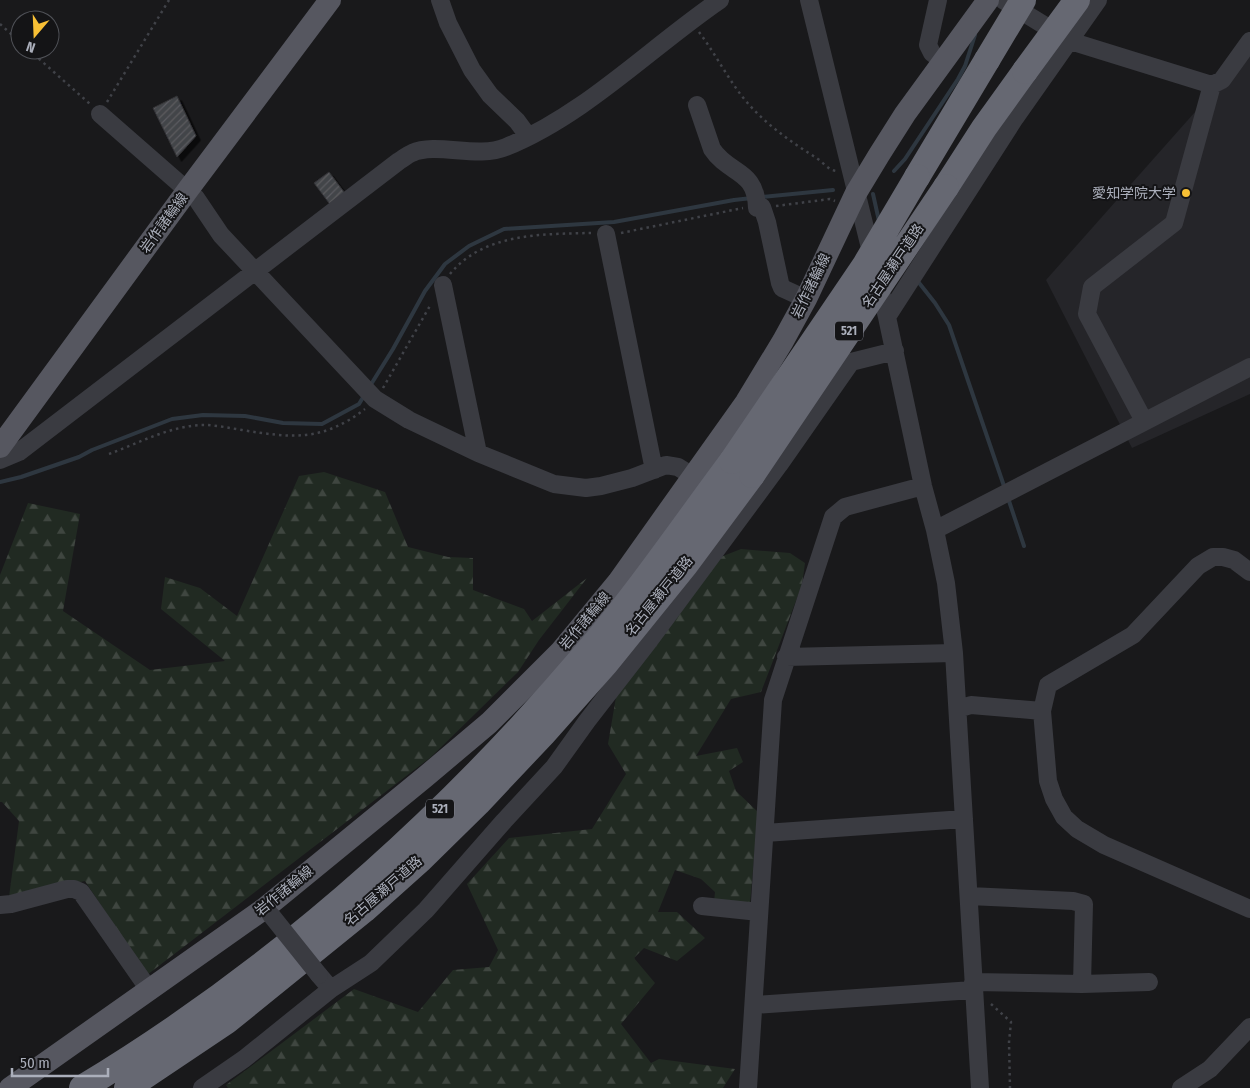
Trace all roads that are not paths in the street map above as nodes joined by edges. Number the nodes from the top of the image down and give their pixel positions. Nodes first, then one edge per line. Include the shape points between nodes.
1 (330, 0) edge
2 (440, 0) edge
3 (720, 0) edge
4 (809, 0) edge
5 (938, 0) edge
6 (988, 0) edge
7 (1003, 0) edge
8 (1023, 0) edge
9 (1077, 0) edge
10 (1098, 0) edge
11 (1070, 41) junction
12 (1250, 41) edge
13 (943, 61) junction
14 (1212, 85) junction
15 (697, 105) dead end
16 (100, 114) road end
17 (528, 136) junction
18 (187, 191) junction
19 (856, 193) junction
20 (606, 234) dead end
21 (257, 271) junction
22 (443, 285) dead end
23 (806, 299) junction
24 (887, 317) junction
25 (895, 351) junction
26 (1250, 367) edge
27 (1144, 421) junction
28 (0, 447) edge
29 (478, 453) junction
30 (0, 460) edge
31 (742, 468) junction
32 (654, 470) junction
33 (694, 477) junction
34 (923, 486) junction
35 (935, 530) junction
36 (1250, 572) edge
37 (954, 653) junction
38 (786, 657) junction
39 (958, 709) junction
40 (1042, 711) junction
41 (964, 819) junction
42 (765, 833) junction
43 (969, 896) junction
44 (0, 905) edge
45 (702, 906) dead end
46 (1250, 909) edge
47 (268, 912) junction
48 (759, 912) junction
49 (1149, 982) dead end
50 (1082, 984) junction
51 (978, 985) junction
52 (332, 989) junction
53 (150, 991) junction
54 (754, 1005) junction
55 (1250, 1027) edge
56 (10, 1088) edge
57 (82, 1088) edge
58 (127, 1088) edge
59 (202, 1088) edge
60 (748, 1088) edge
61 (980, 1088) edge
62 (1181, 1088) edge

1 - 18 main road, 岩作諸輪線
2 - 17 street via 472,70 490,96
3 - 17 street via 579,107
4 - 19 street
5 - 13 street via 928,45 932,53
6 - 13 main road, 岩作諸輪線
7 - 11 street
8 - 31 highway, 名古屋瀬戸道路 / 521, bridge
9 - 31 highway, 名古屋瀬戸道路 / 521, bridge
10 - 11 street
11 - 14 street
11 - 24 street via 1015,118
12 - 14 street via 1222,80
13 - 19 main road, 岩作諸輪線 via 905,114
14 - 27 street via 1174,223 1092,287 1088,314
15 - 23 street via 716,155 749,180 757,208 762,208 767,222 782,288
16 - 18 street
17 - 21 street via 489,152 413,152
18 - 21 street via 196,198 221,235
18 - 28 main road, 岩作諸輪線
19 - 23 main road, 岩作諸輪線
19 - 24 street
20 - 32 street
21 - 29 street via 375,399 409,420
21 - 30 street via 19,452
22 - 29 street
23 - 33 main road, 岩作諸輪線 via 746,402
24 - 25 street
25 - 34 street
25 - 52 street via 851,362 779,466 554,767 426,910 371,963
26 - 27 street
27 - 35 street
29 - 32 street via 548,482 572,488 601,486
31 - 57 highway, 名古屋瀬戸道路 / 521 via 660,560 589,650 461,789 348,894 277,953 212,1002
31 - 58 highway, 名古屋瀬戸道路 / 521 via 686,564 606,663 478,803 371,903 227,1021
32 - 33 street via 671,465
33 - 47 main road, 岩作諸輪線 via 618,582 561,651 482,729
34 - 35 street
34 - 38 street via 845,507 833,517
35 - 37 street via 946,583
36 - 40 street via 1234,560 1223,557 1213,557 1198,566 1133,635 1048,685
37 - 38 street
37 - 39 street
38 - 42 street via 773,700
39 - 40 street via 971,705
39 - 41 street
40 - 46 street via 1048,781 1064,817 1077,829 1104,844
41 - 42 street
41 - 43 street
42 - 48 street
43 - 50 street via 1084,904
43 - 51 street
44 - 53 street via 67,889 81,892
45 - 48 street
47 - 52 street, bridge
47 - 53 main road, 岩作諸輪線
48 - 54 street
49 - 50 street
50 - 51 street
51 - 54 street
51 - 61 street
52 - 59 street
53 - 56 main road, 岩作諸輪線
54 - 60 street
55 - 62 street via 1210,1069

